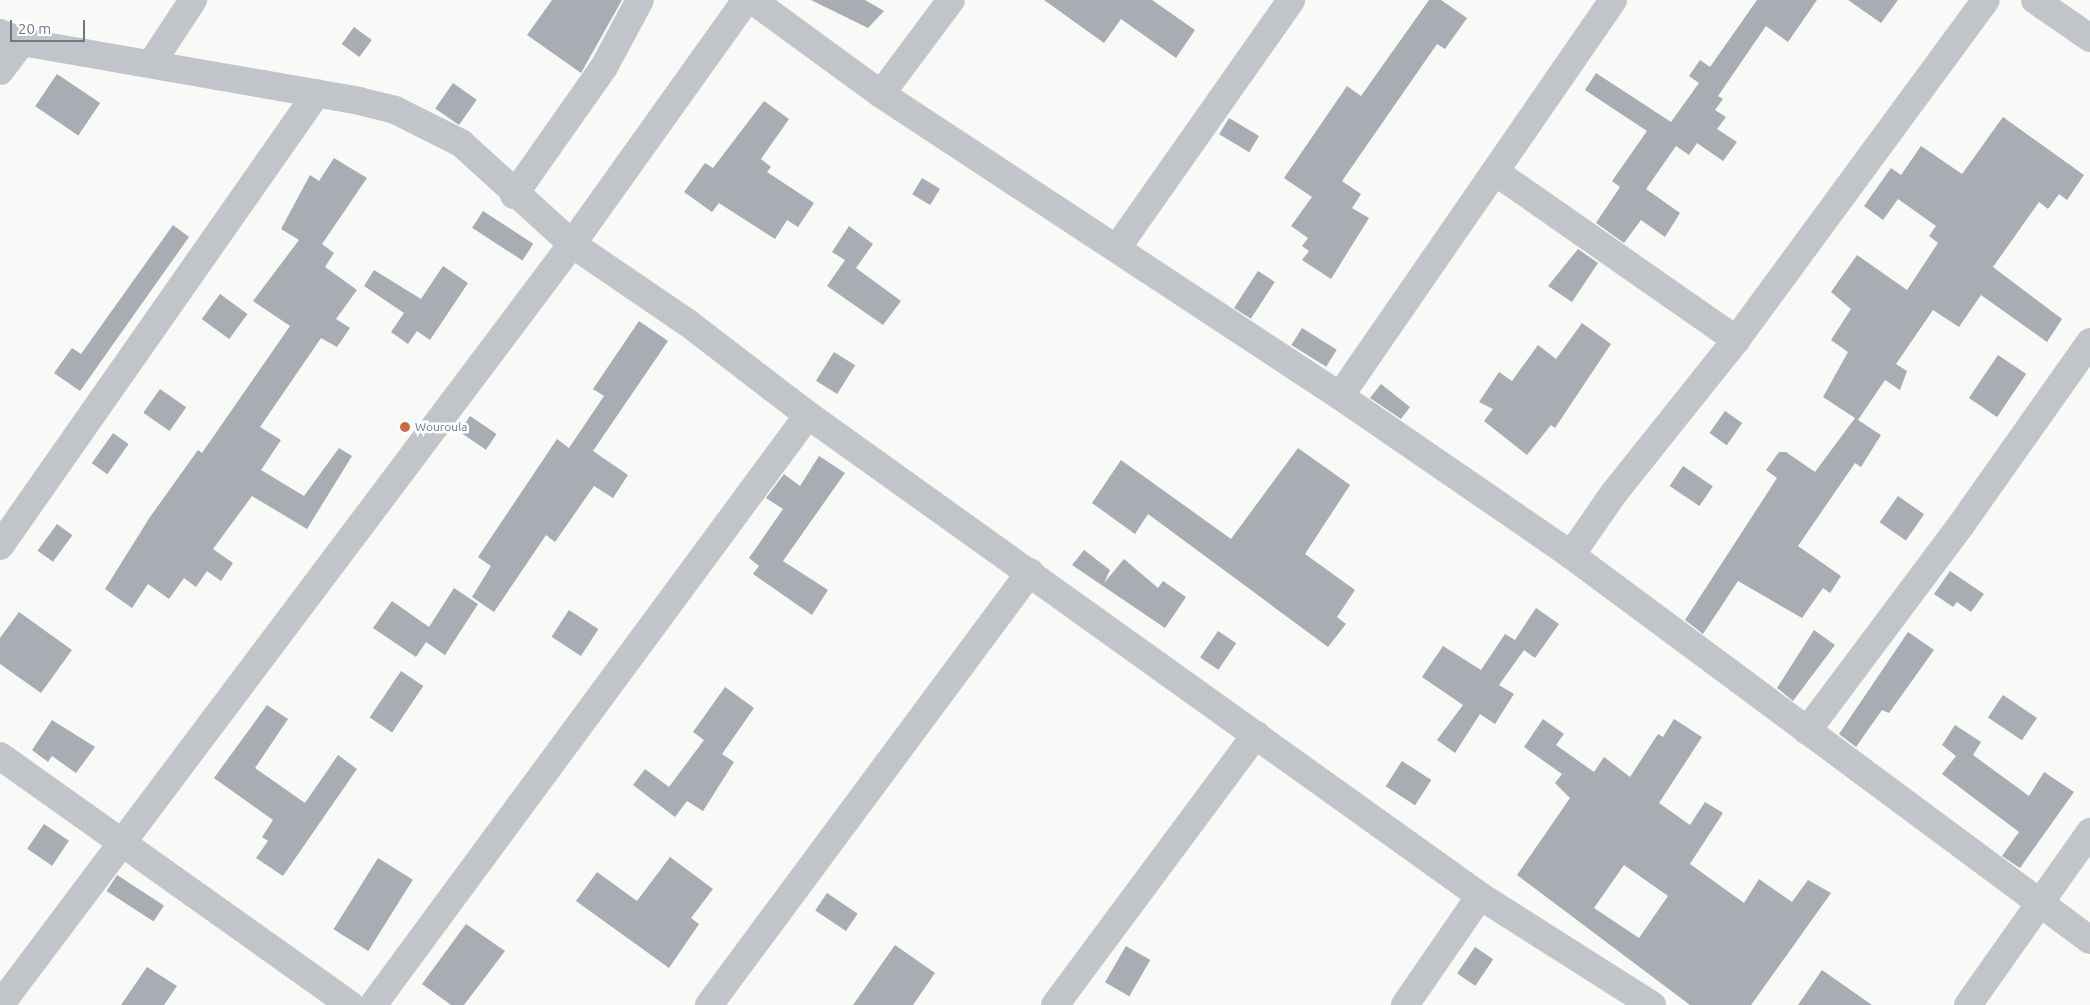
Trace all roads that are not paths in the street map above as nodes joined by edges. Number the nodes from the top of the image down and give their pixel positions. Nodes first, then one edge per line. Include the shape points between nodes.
1 (193, 0) edge
2 (640, 0) edge
3 (746, 0) edge
4 (752, 0) edge
5 (951, 0) edge
6 (1290, 0) edge
7 (1613, 0) edge
8 (1986, 0) edge
9 (2036, 0) edge
10 (11, 37) edge
11 (2090, 38) edge
12 (150, 64) junction
13 (0, 71) edge
14 (317, 92) junction
15 (882, 94) junction
16 (1497, 173) junction
17 (514, 195) junction
18 (572, 244) junction
19 (1117, 248) junction
20 (1736, 340) junction
21 (2090, 342) edge
22 (1340, 396) junction
23 (808, 415) junction
24 (0, 546) edge
25 (1571, 555) junction
26 (1030, 572) junction
27 (1808, 731) junction
28 (1256, 734) junction
29 (0, 756) edge
30 (2090, 832) edge
31 (123, 846) junction
32 (1480, 896) junction
33 (2038, 902) junction
34 (2090, 940) edge
35 (0, 1005) edge
36 (350, 1005) edge
37 (373, 1005) edge
38 (709, 1005) edge
39 (1055, 1005) edge
40 (1405, 1005) edge
41 (1652, 1005) edge
42 (1968, 1005) edge

1 - 12 street
2 - 17 street via 604,67
3 - 18 street
4 - 15 street
5 - 15 street
6 - 19 street
7 - 16 street
8 - 20 street
9 - 11 street
10 - 12 street
10 - 13 street
12 - 14 street
14 - 17 street via 395,110 424,123 461,143
14 - 24 street
15 - 19 street
16 - 20 street
16 - 22 street
17 - 18 street
18 - 23 street via 688,323
18 - 31 street via 252,668
19 - 22 street
20 - 25 street via 1614,493
21 - 27 street via 1961,525
22 - 25 street
23 - 26 street
23 - 37 street
25 - 27 street
26 - 28 street
26 - 38 street
27 - 33 street
28 - 32 street
28 - 39 street
29 - 31 street
30 - 33 street
31 - 35 street
31 - 36 street
32 - 40 street
32 - 41 street
33 - 34 street
33 - 42 street

